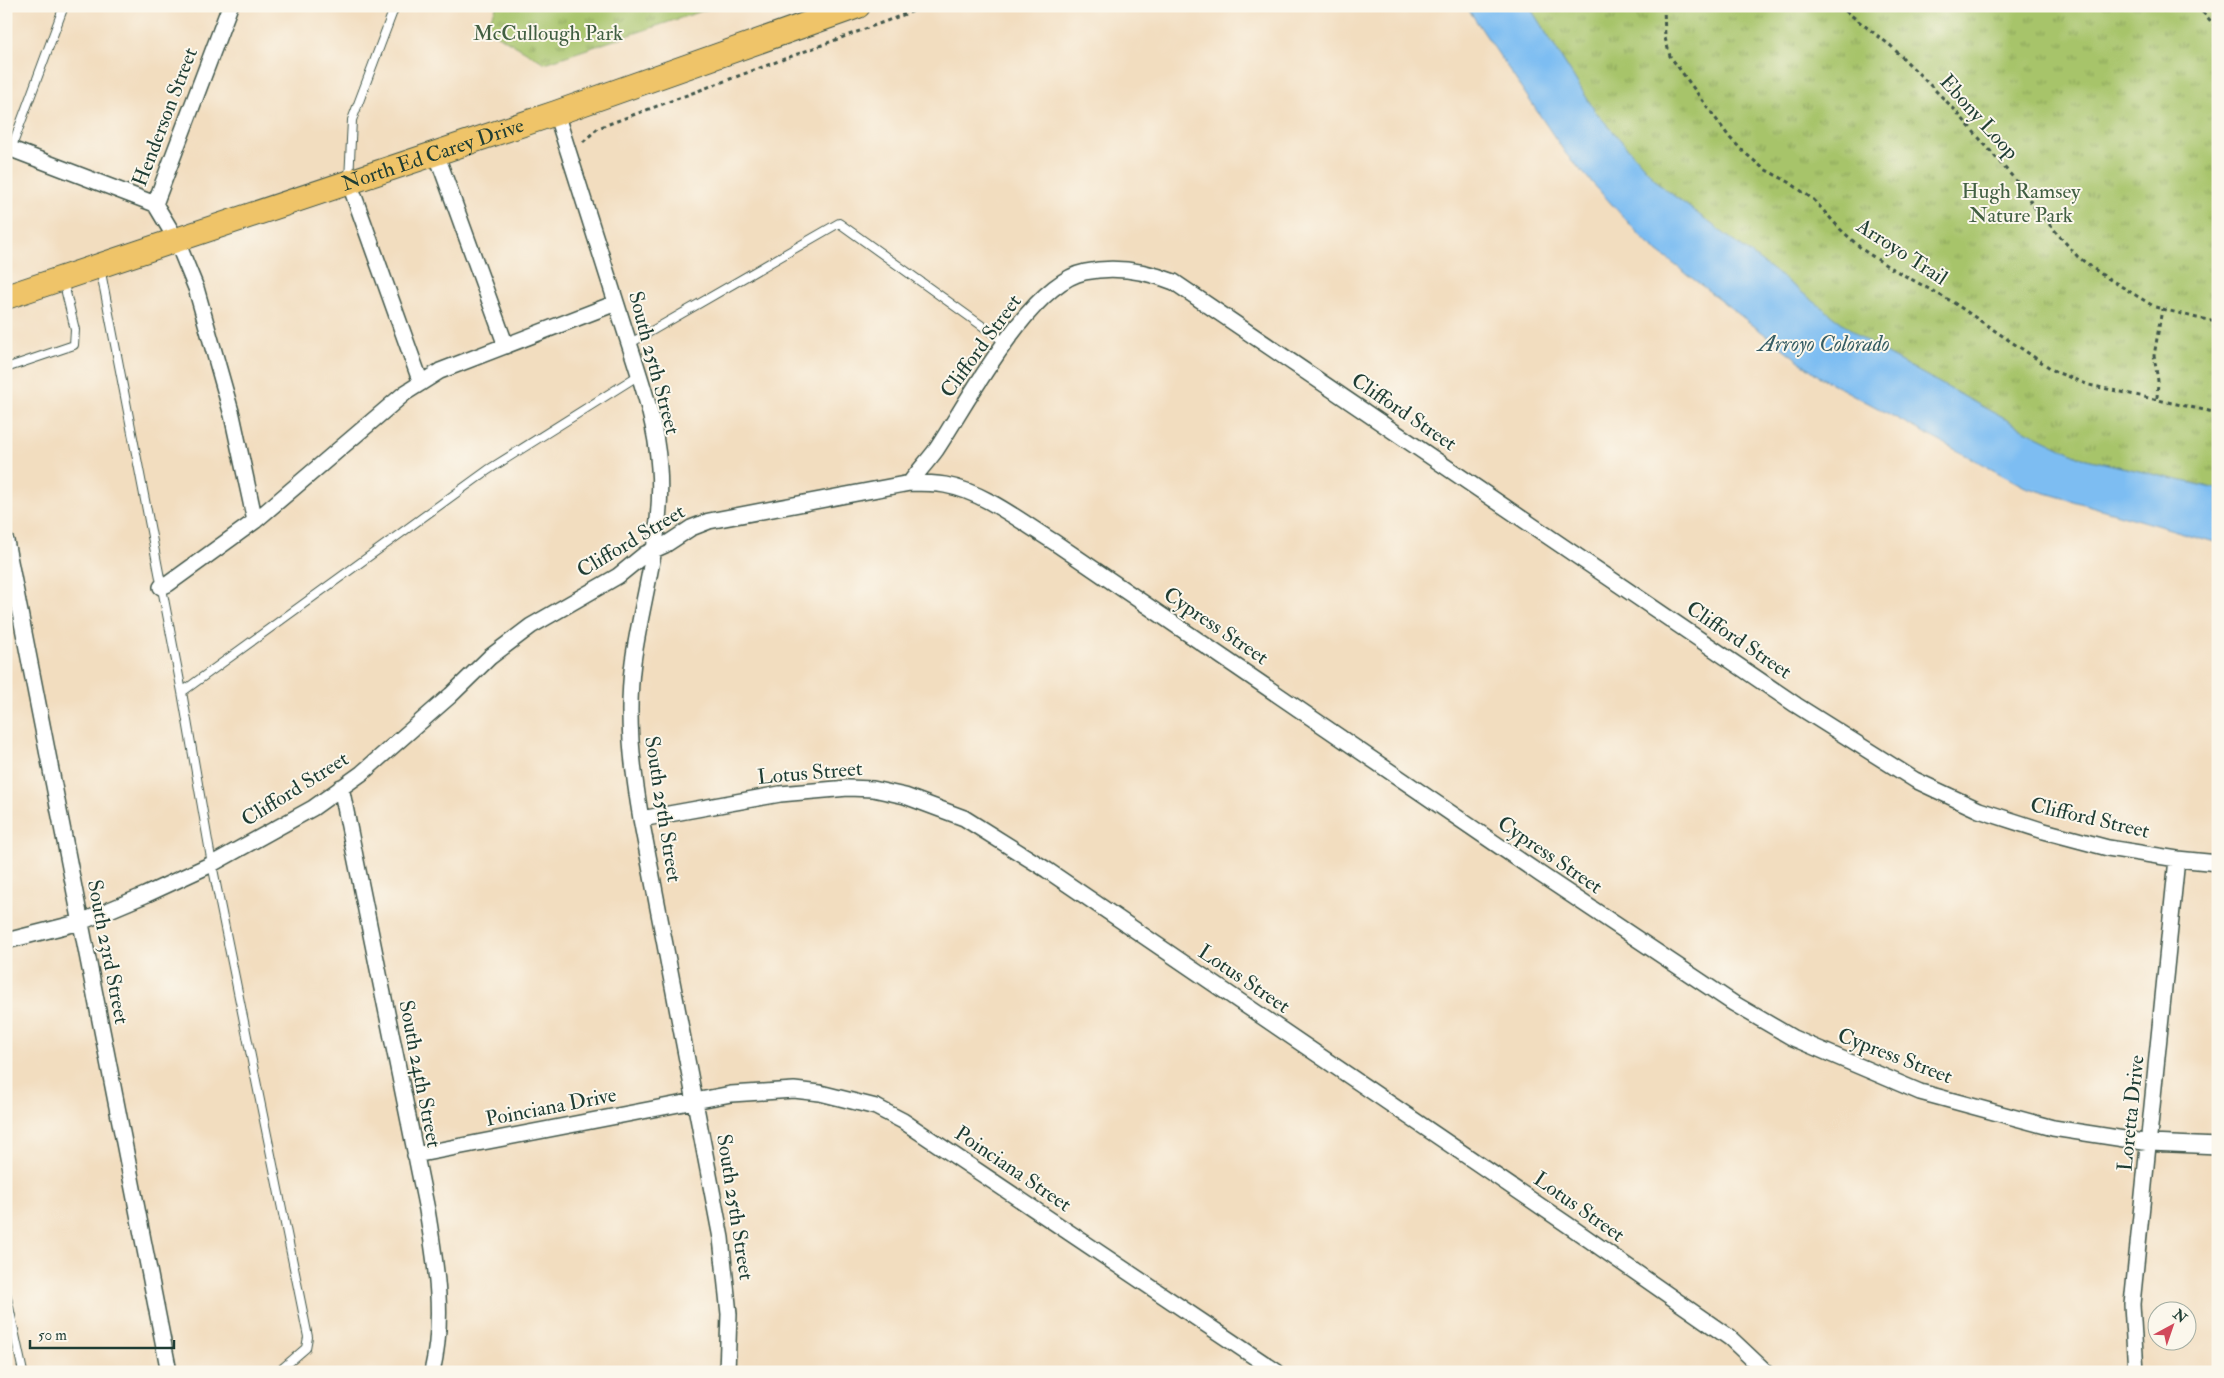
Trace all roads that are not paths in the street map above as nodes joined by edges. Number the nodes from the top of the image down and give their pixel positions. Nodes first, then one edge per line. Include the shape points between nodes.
1 (64, 6) edge
2 (230, 6) edge
3 (394, 6) edge
4 (858, 6) edge
5 (556, 113) junction
6 (9, 148) edge
7 (436, 153) junction
8 (349, 182) junction
9 (155, 204) junction
10 (176, 239) junction
11 (100, 265) junction
12 (62, 278) junction
13 (6, 297) edge
14 (616, 302) junction
15 (1006, 342) junction
16 (629, 344) junction
17 (506, 346) junction
18 (6, 368) edge
19 (639, 375) junction
20 (421, 383) junction
21 (910, 483) junction
22 (255, 521) junction
23 (6, 541) edge
24 (654, 550) junction
25 (161, 587) junction
26 (182, 692) junction
27 (341, 787) junction
28 (641, 820) junction
29 (2177, 859) junction
30 (2218, 862) edge
31 (212, 864) junction
32 (80, 922) junction
33 (6, 941) edge
34 (695, 1100) junction
35 (2150, 1143) junction
36 (2218, 1146) edge
37 (415, 1155) junction
38 (6, 1293) edge
39 (23, 1372) edge
40 (169, 1372) edge
41 (278, 1372) edge
42 (432, 1372) edge
43 (727, 1372) edge
44 (1277, 1372) edge
45 (1766, 1372) edge
46 (2136, 1372) edge

1 - 6 lane
2 - 9 street, Henderson Street
3 - 8 lane via 352,120
4 - 5 main road, North Ed Carey Drive
5 - 7 main road, North Ed Carey Drive
5 - 14 street, South 25th Street
6 - 9 street
7 - 8 main road, North Ed Carey Drive
7 - 17 street
8 - 10 main road, North Ed Carey Drive
8 - 20 street
9 - 10 street, Henderson Street
10 - 11 main road, North Ed Carey Drive
10 - 22 street, Henderson Street via 196,288 232,414
11 - 12 main road, North Ed Carey Drive
11 - 25 lane
12 - 13 main road, North Ed Carey Drive
12 - 18 lane via 75,330 74,345
14 - 16 street, South 25th Street
14 - 17 street
15 - 16 lane via 839,223
15 - 21 street, Clifford Street
15 - 29 street, Clifford Street via 1044,296 1083,272 1130,270 1152,273 1174,282 1796,705 1916,780 1979,810 2044,831 2108,848
16 - 19 street, South 25th Street
17 - 20 street via 440,371
19 - 24 street, South 25th Street via 659,466 660,499
19 - 26 lane via 488,470
20 - 22 street via 405,393
21 - 24 street, Clifford Street via 709,521
21 - 35 street, Cypress Street via 944,484 994,504 1733,1003 1793,1038 1920,1092 2053,1128
22 - 25 street
23 - 32 street, South 23rd Street
24 - 27 street, Clifford Street via 618,576 531,626 490,657 362,774
24 - 28 street, South 25th Street via 630,695 629,729
25 - 26 lane
26 - 31 lane
27 - 31 street, Clifford Street via 313,808
27 - 37 street, South 24th Street
28 - 34 street, South 25th Street
28 - 45 street, Lotus Street via 780,794 848,788 905,796 964,818 1047,870 1568,1225 1730,1338
29 - 30 street, Clifford Street
29 - 35 street, Loretta Drive
31 - 32 street, Clifford Street
31 - 41 lane via 308,1337 306,1348
32 - 33 street, Clifford Street
32 - 40 street, South 23rd Street
34 - 37 street, Poinciana Drive
34 - 43 street, South 25th Street via 727,1276
34 - 44 street, Poinciana Street via 794,1090 876,1107 903,1120
35 - 36 street, Cypress Street
35 - 46 street, Loretta Drive via 2132,1304
37 - 42 street, South 24th Street via 427,1210 439,1297 440,1325
38 - 39 lane

